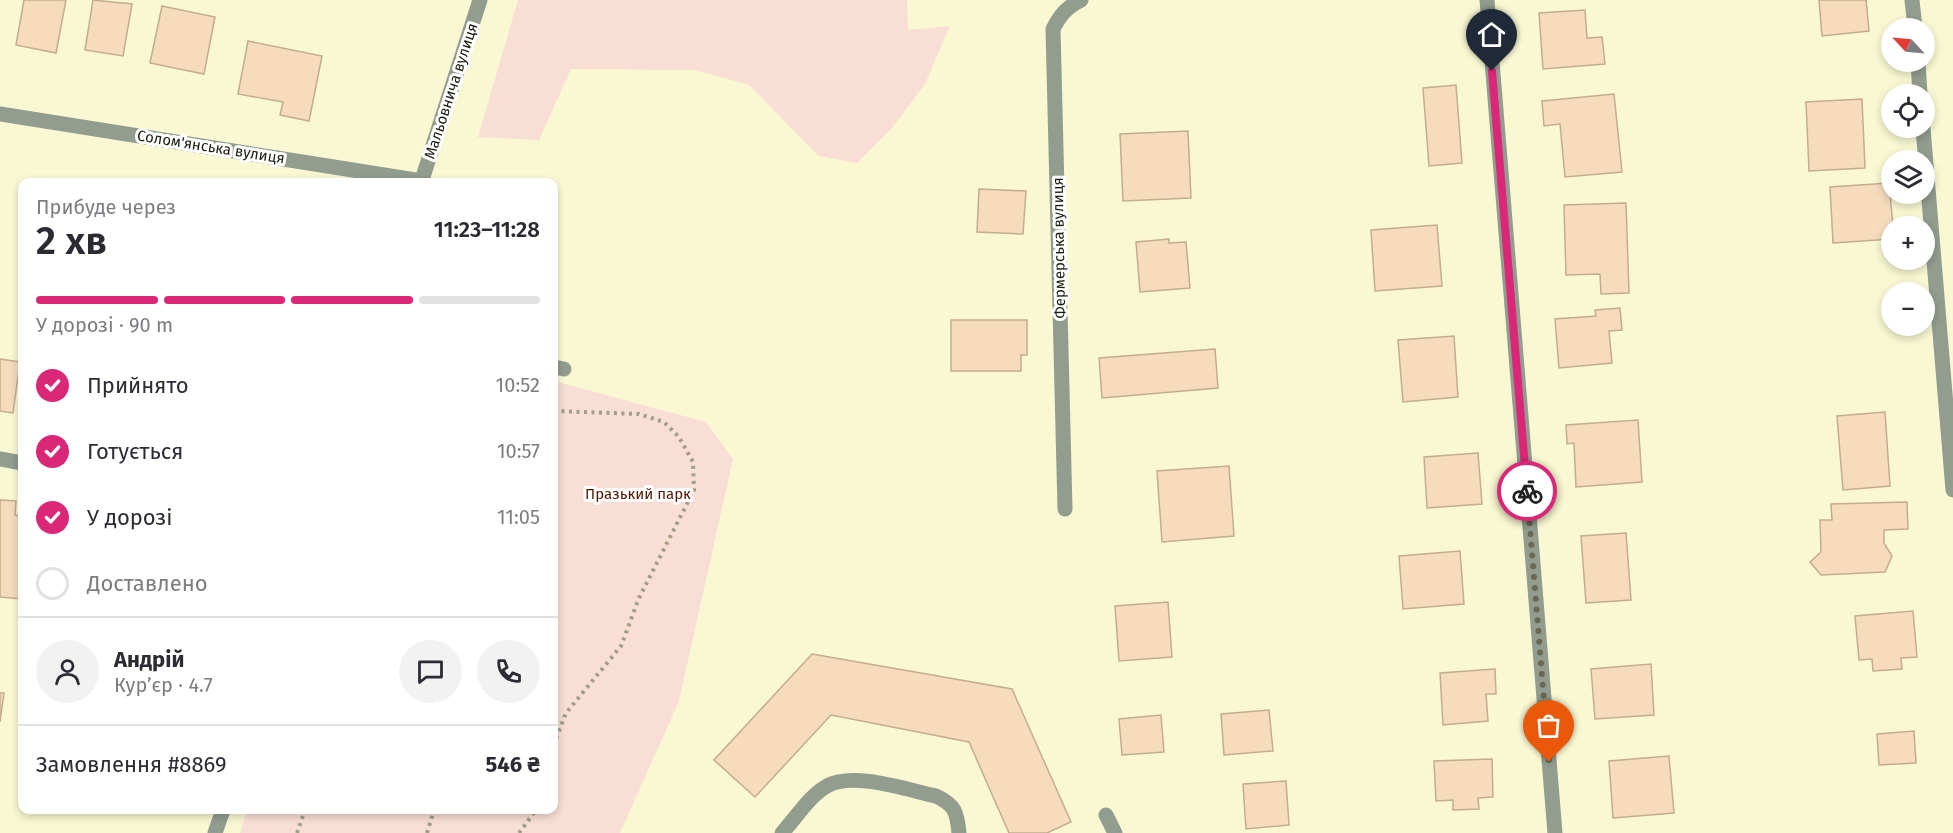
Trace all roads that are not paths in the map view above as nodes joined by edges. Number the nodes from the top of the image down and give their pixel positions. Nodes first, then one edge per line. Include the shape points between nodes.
1 (480, 0) edge
2 (1081, 0) edge
3 (1487, 0) edge
4 (1912, 0) edge
5 (1914, 18) edge
6 (0, 114) edge
7 (1924, 138) edge
8 (396, 178) edge
9 (422, 178) edge
10 (0, 459) edge
11 (18, 462) edge
12 (1953, 490) edge
13 (1065, 509) dead end
14 (222, 814) edge
15 (1106, 814) dead end
16 (215, 833) edge
17 (782, 833) edge
18 (959, 833) edge
19 (1114, 833) edge
20 (1555, 833) edge

1 - 9 street, Мальовнича вулиця
2 - 13 street, Фермерська вулиця via 1069,6 1053,29
3 - 20 street
4 - 5 street
6 - 8 street, Солом'янська вулиця
7 - 12 street
10 - 11 street
14 - 16 street
15 - 19 street
17 - 18 street via 826,786 854,779 945,800 953,806

